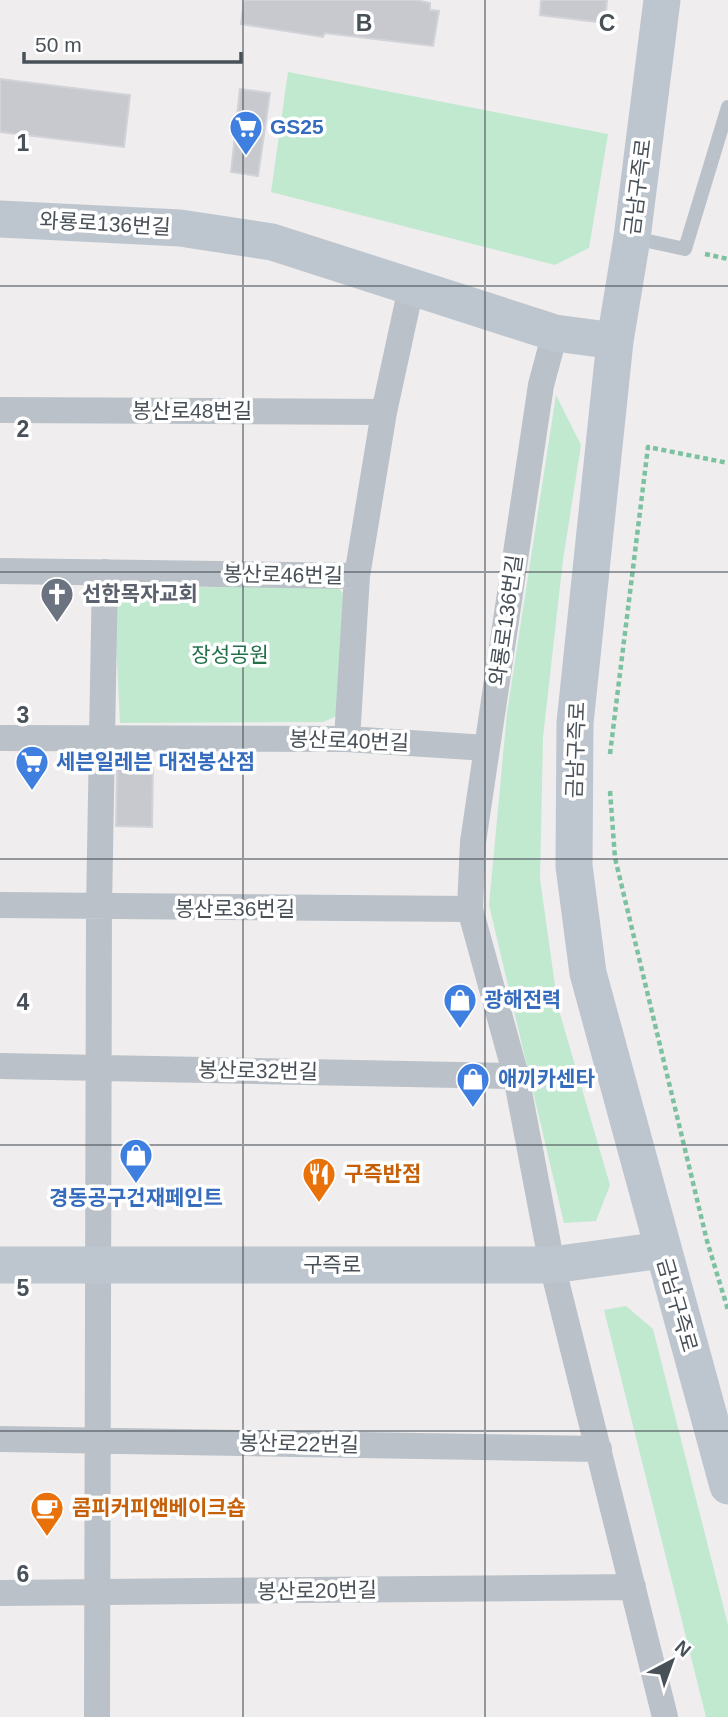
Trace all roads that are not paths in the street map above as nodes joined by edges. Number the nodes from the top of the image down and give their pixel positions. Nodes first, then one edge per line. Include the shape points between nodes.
1 (662, 0) edge
2 (728, 107) edge
3 (0, 219) edge
4 (632, 238) junction
5 (411, 288) junction
6 (555, 333) junction
7 (615, 341) junction
8 (0, 410) edge
9 (384, 412) junction
10 (0, 571) edge
11 (105, 572) junction
12 (357, 576) junction
13 (0, 738) edge
14 (347, 738) junction
15 (104, 739) junction
16 (488, 748) junction
17 (0, 905) edge
18 (99, 908) junction
19 (470, 909) junction
20 (0, 1066) edge
21 (98, 1068) junction
22 (516, 1076) junction
23 (662, 1250) junction
24 (0, 1265) edge
25 (552, 1265) junction
26 (97, 1266) junction
27 (0, 1439) edge
28 (96, 1441) junction
29 (599, 1449) junction
30 (728, 1486) edge
31 (633, 1587) junction
32 (0, 1593) edge
33 (95, 1594) junction
34 (97, 1717) edge
35 (665, 1717) edge

1 - 4 main road, 금남구즉로
2 - 4 lane via 685,249
3 - 5 main road, 와룡로136번길 via 180,228 272,242
4 - 7 main road, 금남구즉로
5 - 6 main road, 와룡로136번길
5 - 9 street
6 - 7 main road, 와룡로136번길
6 - 16 street, 와룡로136번길 via 541,385
7 - 23 main road, 금남구즉로 via 575,723 574,866 587,973
8 - 9 street, 봉산로48번길
9 - 12 street
10 - 11 street, 봉산로46번길
11 - 12 street, 봉산로46번길
11 - 15 street
12 - 14 street
13 - 15 street, 봉산로40번길
14 - 15 street, 봉산로40번길
14 - 16 street, 봉산로40번길
15 - 18 street
16 - 19 street, 와룡로136번길 via 473,842
17 - 18 street, 봉산로36번길
18 - 19 street, 봉산로36번길
18 - 21 street
19 - 22 street, 와룡로136번길
20 - 21 street, 봉산로32번길
21 - 22 street, 봉산로32번길
21 - 26 street
22 - 25 street, 와룡로136번길
23 - 25 main road, 구즉로
23 - 30 main road, 금남구즉로
24 - 26 main road, 구즉로
25 - 26 main road, 구즉로
25 - 29 street, 와룡로136번길
26 - 28 street
27 - 28 street, 봉산로22번길
28 - 29 street, 봉산로22번길
28 - 33 street
29 - 31 street, 와룡로136번길
31 - 33 street, 봉산로20번길
31 - 35 street, 와룡로136번길
32 - 33 street, 봉산로20번길
33 - 34 street

